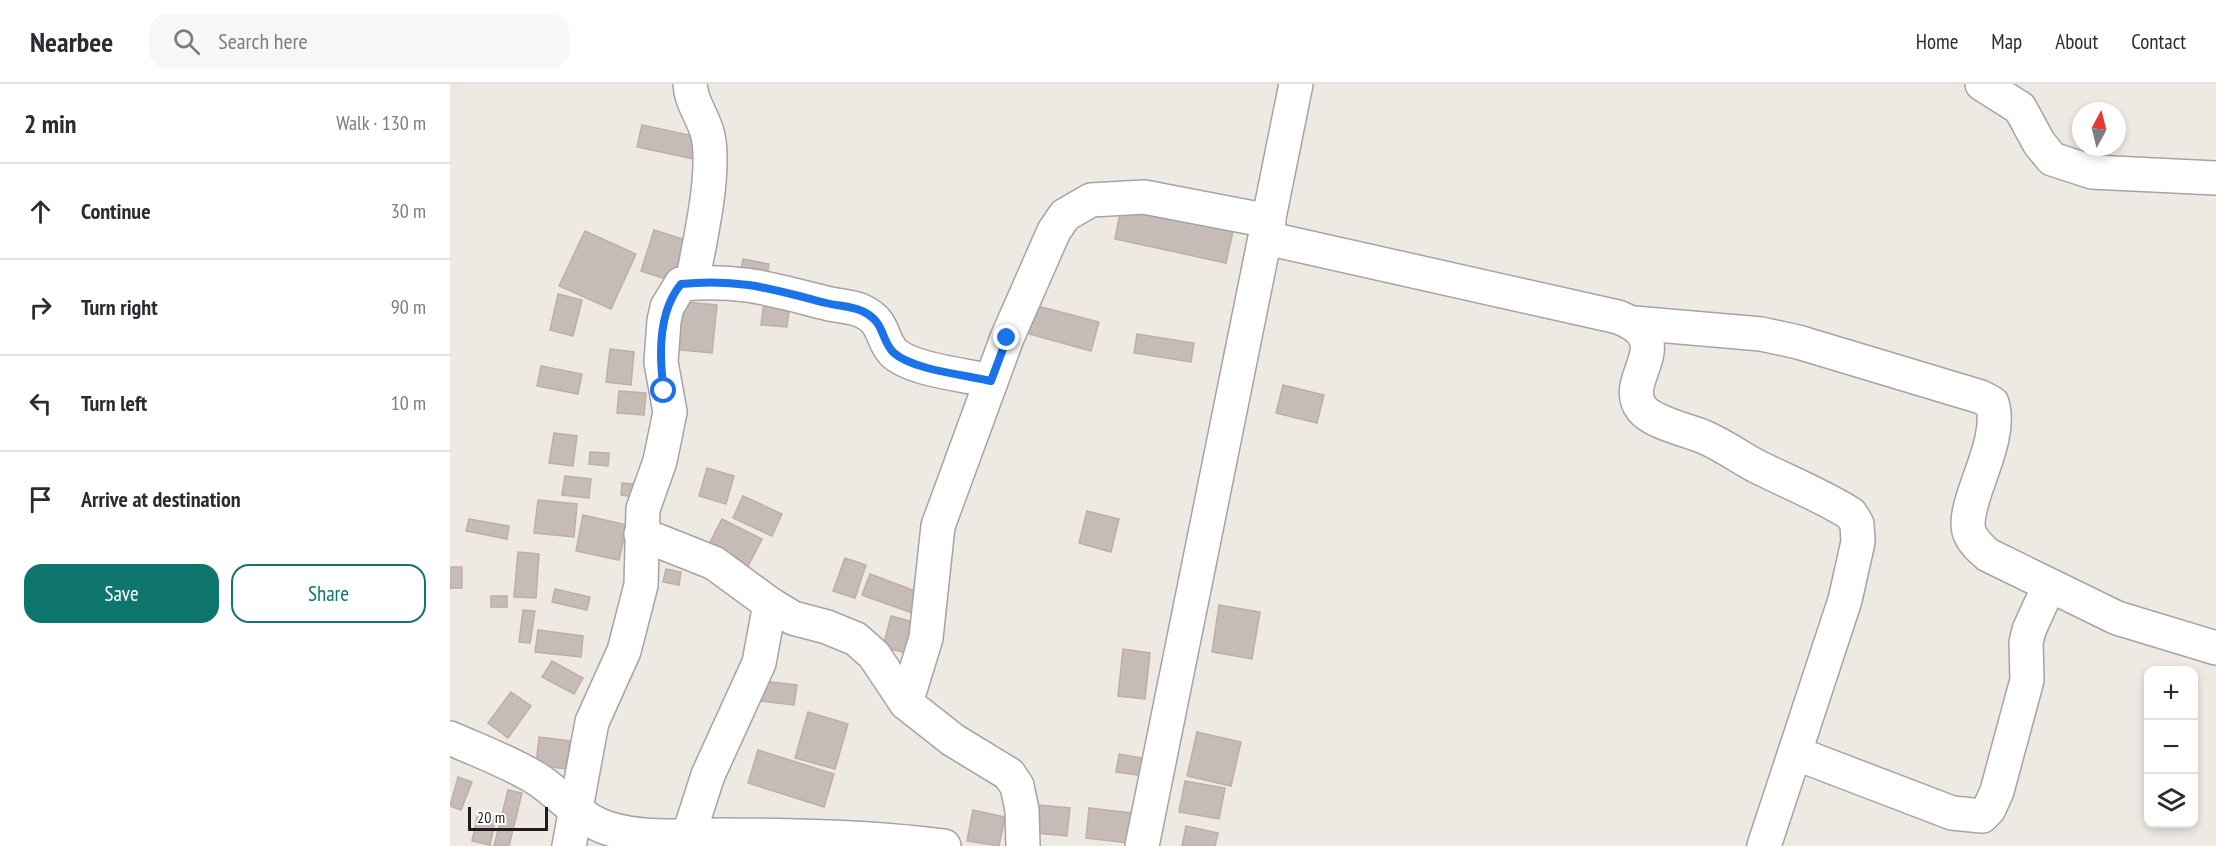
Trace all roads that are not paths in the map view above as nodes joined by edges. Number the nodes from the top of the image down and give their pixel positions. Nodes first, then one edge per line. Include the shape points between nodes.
1 (690, 84) edge
2 (1296, 84) edge
3 (1982, 84) edge
4 (2216, 178) edge
5 (1268, 230) junction
6 (692, 283) junction
7 (1634, 323) junction
8 (991, 381) junction
9 (641, 534) junction
10 (2049, 586) junction
11 (770, 604) junction
12 (2216, 648) edge
13 (906, 704) junction
14 (450, 738) edge
15 (1795, 753) junction
16 (575, 811) junction
17 (688, 837) junction
18 (569, 846) edge
19 (944, 846) edge
20 (1023, 846) edge
21 (1142, 846) edge
22 (1764, 846) edge

1 - 6 street via 695,108 708,136 710,161
2 - 5 street
3 - 4 street via 2020,108 2052,159 2092,172
5 - 7 street
5 - 8 street via 1144,197 1116,196 1077,206 1054,231
5 - 21 street
6 - 8 street via 728,281 755,285 860,310 881,326 888,347 896,355 912,363
6 - 9 street via 681,284 667,307 661,362 670,412 660,461 643,509
7 - 10 street via 1723,330 1798,342 1992,403 1996,426 1969,517 1970,535 1988,555
7 - 15 street via 1644,332 1647,344 1636,398 1642,410 1704,436 1834,503 1851,514 1857,524 1858,542 1845,600
8 - 13 street via 938,526 926,638
9 - 11 street via 714,563
9 - 16 street via 644,566 636,610 624,651 592,722
10 - 12 street via 2117,618
10 - 15 street via 2029,630 2027,680 1997,791 1982,816 1952,813
11 - 13 street via 793,618 856,639 874,655
11 - 17 street via 759,663 708,775
13 - 20 street via 953,740 1009,774 1017,786 1022,810
14 - 16 street via 523,771 554,791
15 - 22 street
16 - 17 street via 624,833
16 - 18 street
17 - 19 street via 821,836

